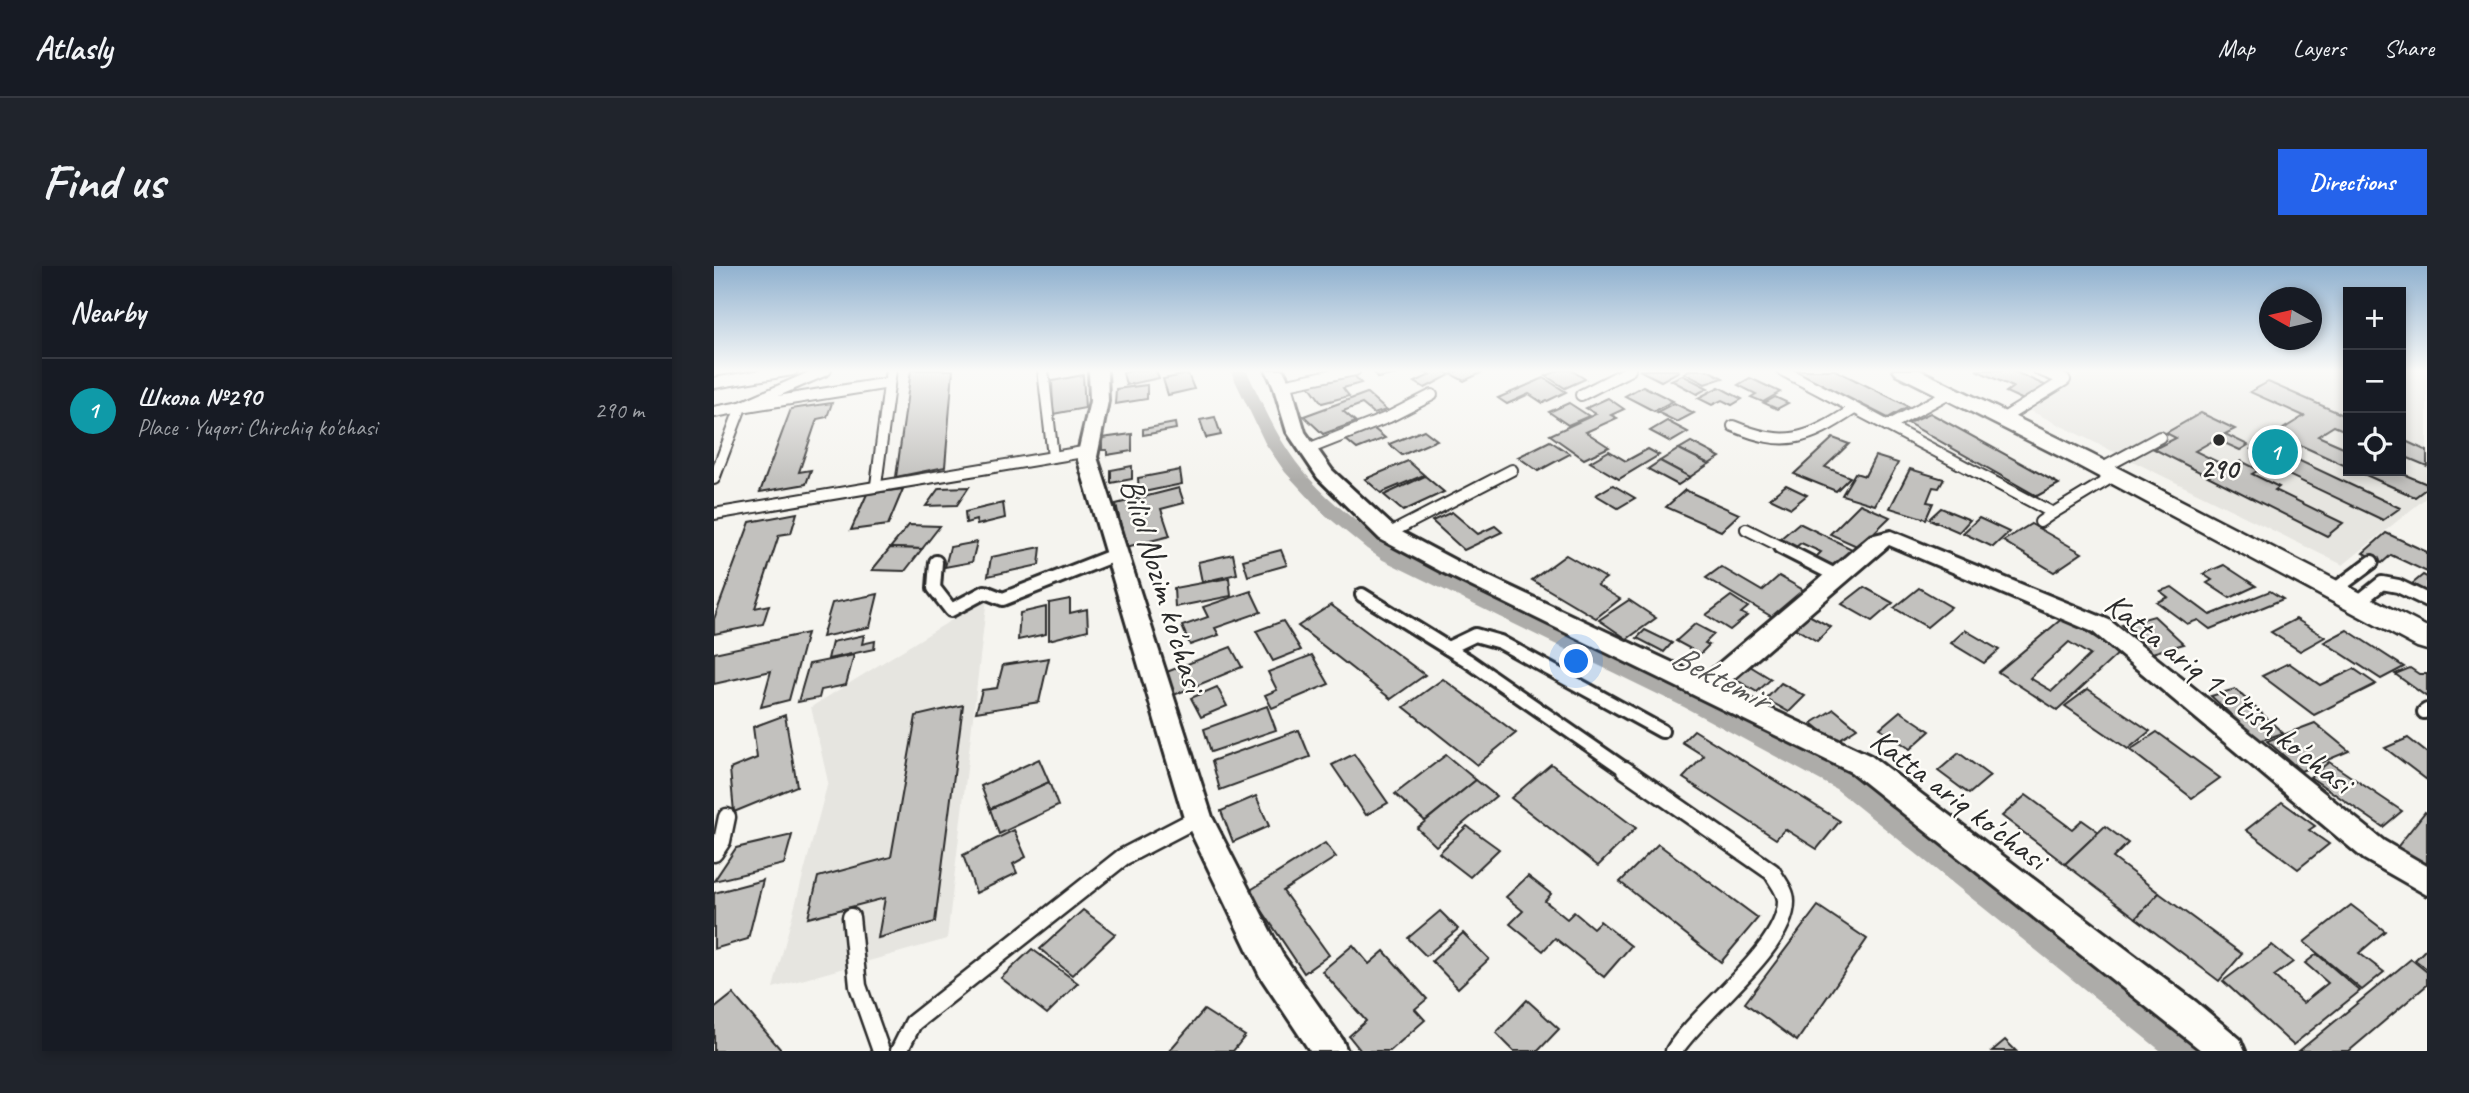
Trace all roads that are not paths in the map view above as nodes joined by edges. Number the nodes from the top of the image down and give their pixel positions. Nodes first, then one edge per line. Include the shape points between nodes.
1 (741, 407) joint
2 (886, 407) edge
3 (1047, 407) edge
4 (1097, 407) edge
5 (1288, 407) edge
6 (1409, 407) edge
7 (1924, 407) edge
8 (1977, 407) edge
9 (2023, 407) edge
10 (1854, 408) joint
11 (714, 412) edge
12 (2003, 419) junction
13 (1733, 426) dead end
14 (1888, 426) junction
15 (2160, 437) dead end
16 (1308, 449) junction
17 (1089, 451) junction
18 (1053, 457) junction
19 (1512, 470) dead end
20 (2108, 472) junction
21 (714, 479) edge
22 (876, 485) junction
23 (2053, 513) junction
24 (714, 514) edge
25 (2040, 522) dead end
26 (1746, 529) dead end
27 (1388, 534) junction
28 (1117, 554) junction
29 (936, 562) dead end
30 (2372, 562) dead end
31 (1836, 576) junction
32 (2333, 591) junction
33 (1362, 595) dead end
34 (2427, 600) edge
35 (2357, 603) junction
36 (2427, 640) edge
37 (1448, 648) junction
38 (1706, 689) junction
39 (1662, 731) dead end
40 (727, 817) dead end
41 (1198, 818) junction
42 (714, 853) edge
43 (2427, 883) edge
44 (851, 917) dead end
45 (881, 1051) edge
46 (899, 1051) edge
47 (1330, 1051) edge
48 (1674, 1051) edge
49 (2228, 1051) edge

1 - 11 lane
1 - 21 lane
2 - 22 lane
3 - 18 lane
4 - 17 street, Biliol Nozim ko'chasi
5 - 16 street, Katta ariq ko'chasi
6 - 16 lane
7 - 14 lane
8 - 12 street
9 - 12 lane
10 - 13 lane via 1816,434 1787,442
10 - 14 lane
12 - 20 street
14 - 23 lane
15 - 20 lane
16 - 27 street, Katta ariq ko'chasi via 1335,484
17 - 18 lane
17 - 28 street, Biliol Nozim ko'chasi via 1087,457
18 - 22 lane
19 - 27 lane
20 - 23 lane
20 - 32 street
22 - 24 lane
23 - 25 lane
26 - 31 lane
27 - 38 street, Katta ariq ko'chasi
28 - 29 lane via 1003,599 985,592 951,610 934,588
28 - 41 street, Biliol Nozim ko'chasi
30 - 32 lane
31 - 38 street, Katta ariq 1-o'tish ko'chasi
31 - 43 street, Katta ariq 1-o'tish ko'chasi via 1878,541 1891,538 2101,626 2374,850
32 - 35 street
33 - 37 lane
34 - 35 lane via 2382,583
35 - 36 street
37 - 39 lane via 1475,635 1500,642
37 - 48 lane via 1772,872 1786,898 1784,920 1750,967 1682,1035
38 - 49 street, Katta ariq ko'chasi via 1861,764
40 - 42 lane
41 - 46 lane via 1123,856 913,1023
41 - 47 street, Biliol Nozim ko'chasi via 1272,965
44 - 45 lane via 858,986

